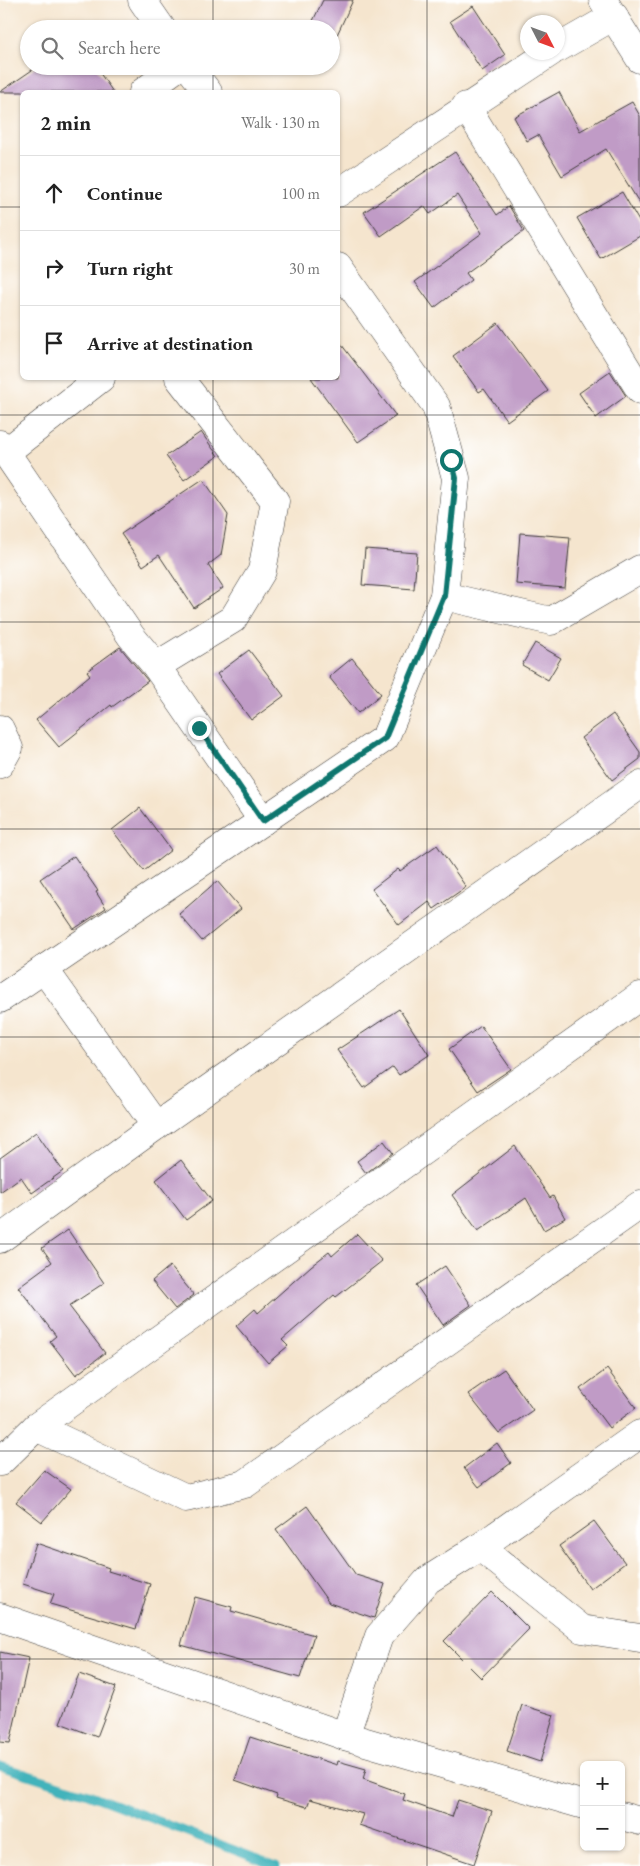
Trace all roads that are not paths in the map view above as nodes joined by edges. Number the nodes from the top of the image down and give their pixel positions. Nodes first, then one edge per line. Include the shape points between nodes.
1 (142, 0) edge
2 (609, 8) edge
3 (156, 20) edge
4 (565, 43) edge
5 (640, 59) edge
6 (538, 60) edge
7 (167, 75) edge
8 (195, 75) edge
9 (146, 90) edge
10 (206, 90) edge
11 (466, 106) junction
12 (340, 192) edge
13 (340, 270) edge
14 (98, 380) edge
15 (181, 380) edge
16 (640, 390) edge
17 (3, 448) edge
18 (640, 569) edge
19 (444, 596) junction
20 (156, 666) junction
21 (0, 729) edge
22 (0, 764) edge
23 (640, 785) edge
24 (263, 821) junction
25 (44, 969) junction
26 (640, 996) edge
27 (0, 999) edge
28 (156, 1126) junction
29 (640, 1205) edge
30 (0, 1239) edge
31 (36, 1427) junction
32 (640, 1434) edge
33 (0, 1462) edge
34 (480, 1547) junction
35 (0, 1617) edge
36 (640, 1638) edge
37 (345, 1736) junction
38 (580, 1804) edge
39 (625, 1817) edge
40 (640, 1822) edge

1 - 3 street
2 - 4 street
2 - 5 street
6 - 11 street
7 - 9 street
8 - 10 street
11 - 12 street
11 - 16 street
13 - 19 street via 436,406 456,478
14 - 17 street
15 - 20 street via 276,501 262,570 234,619
17 - 20 street via 131,636
18 - 19 street via 551,621
19 - 24 street via 385,738
20 - 24 street
21 - 22 street via 9,748
23 - 28 street
24 - 25 street
25 - 27 street
25 - 28 street
26 - 31 street
28 - 30 street
29 - 31 street via 245,1484 186,1498
31 - 33 street
32 - 34 street
34 - 36 street via 582,1629
34 - 37 street via 428,1580 379,1636
35 - 37 street
37 - 38 street
39 - 40 street

